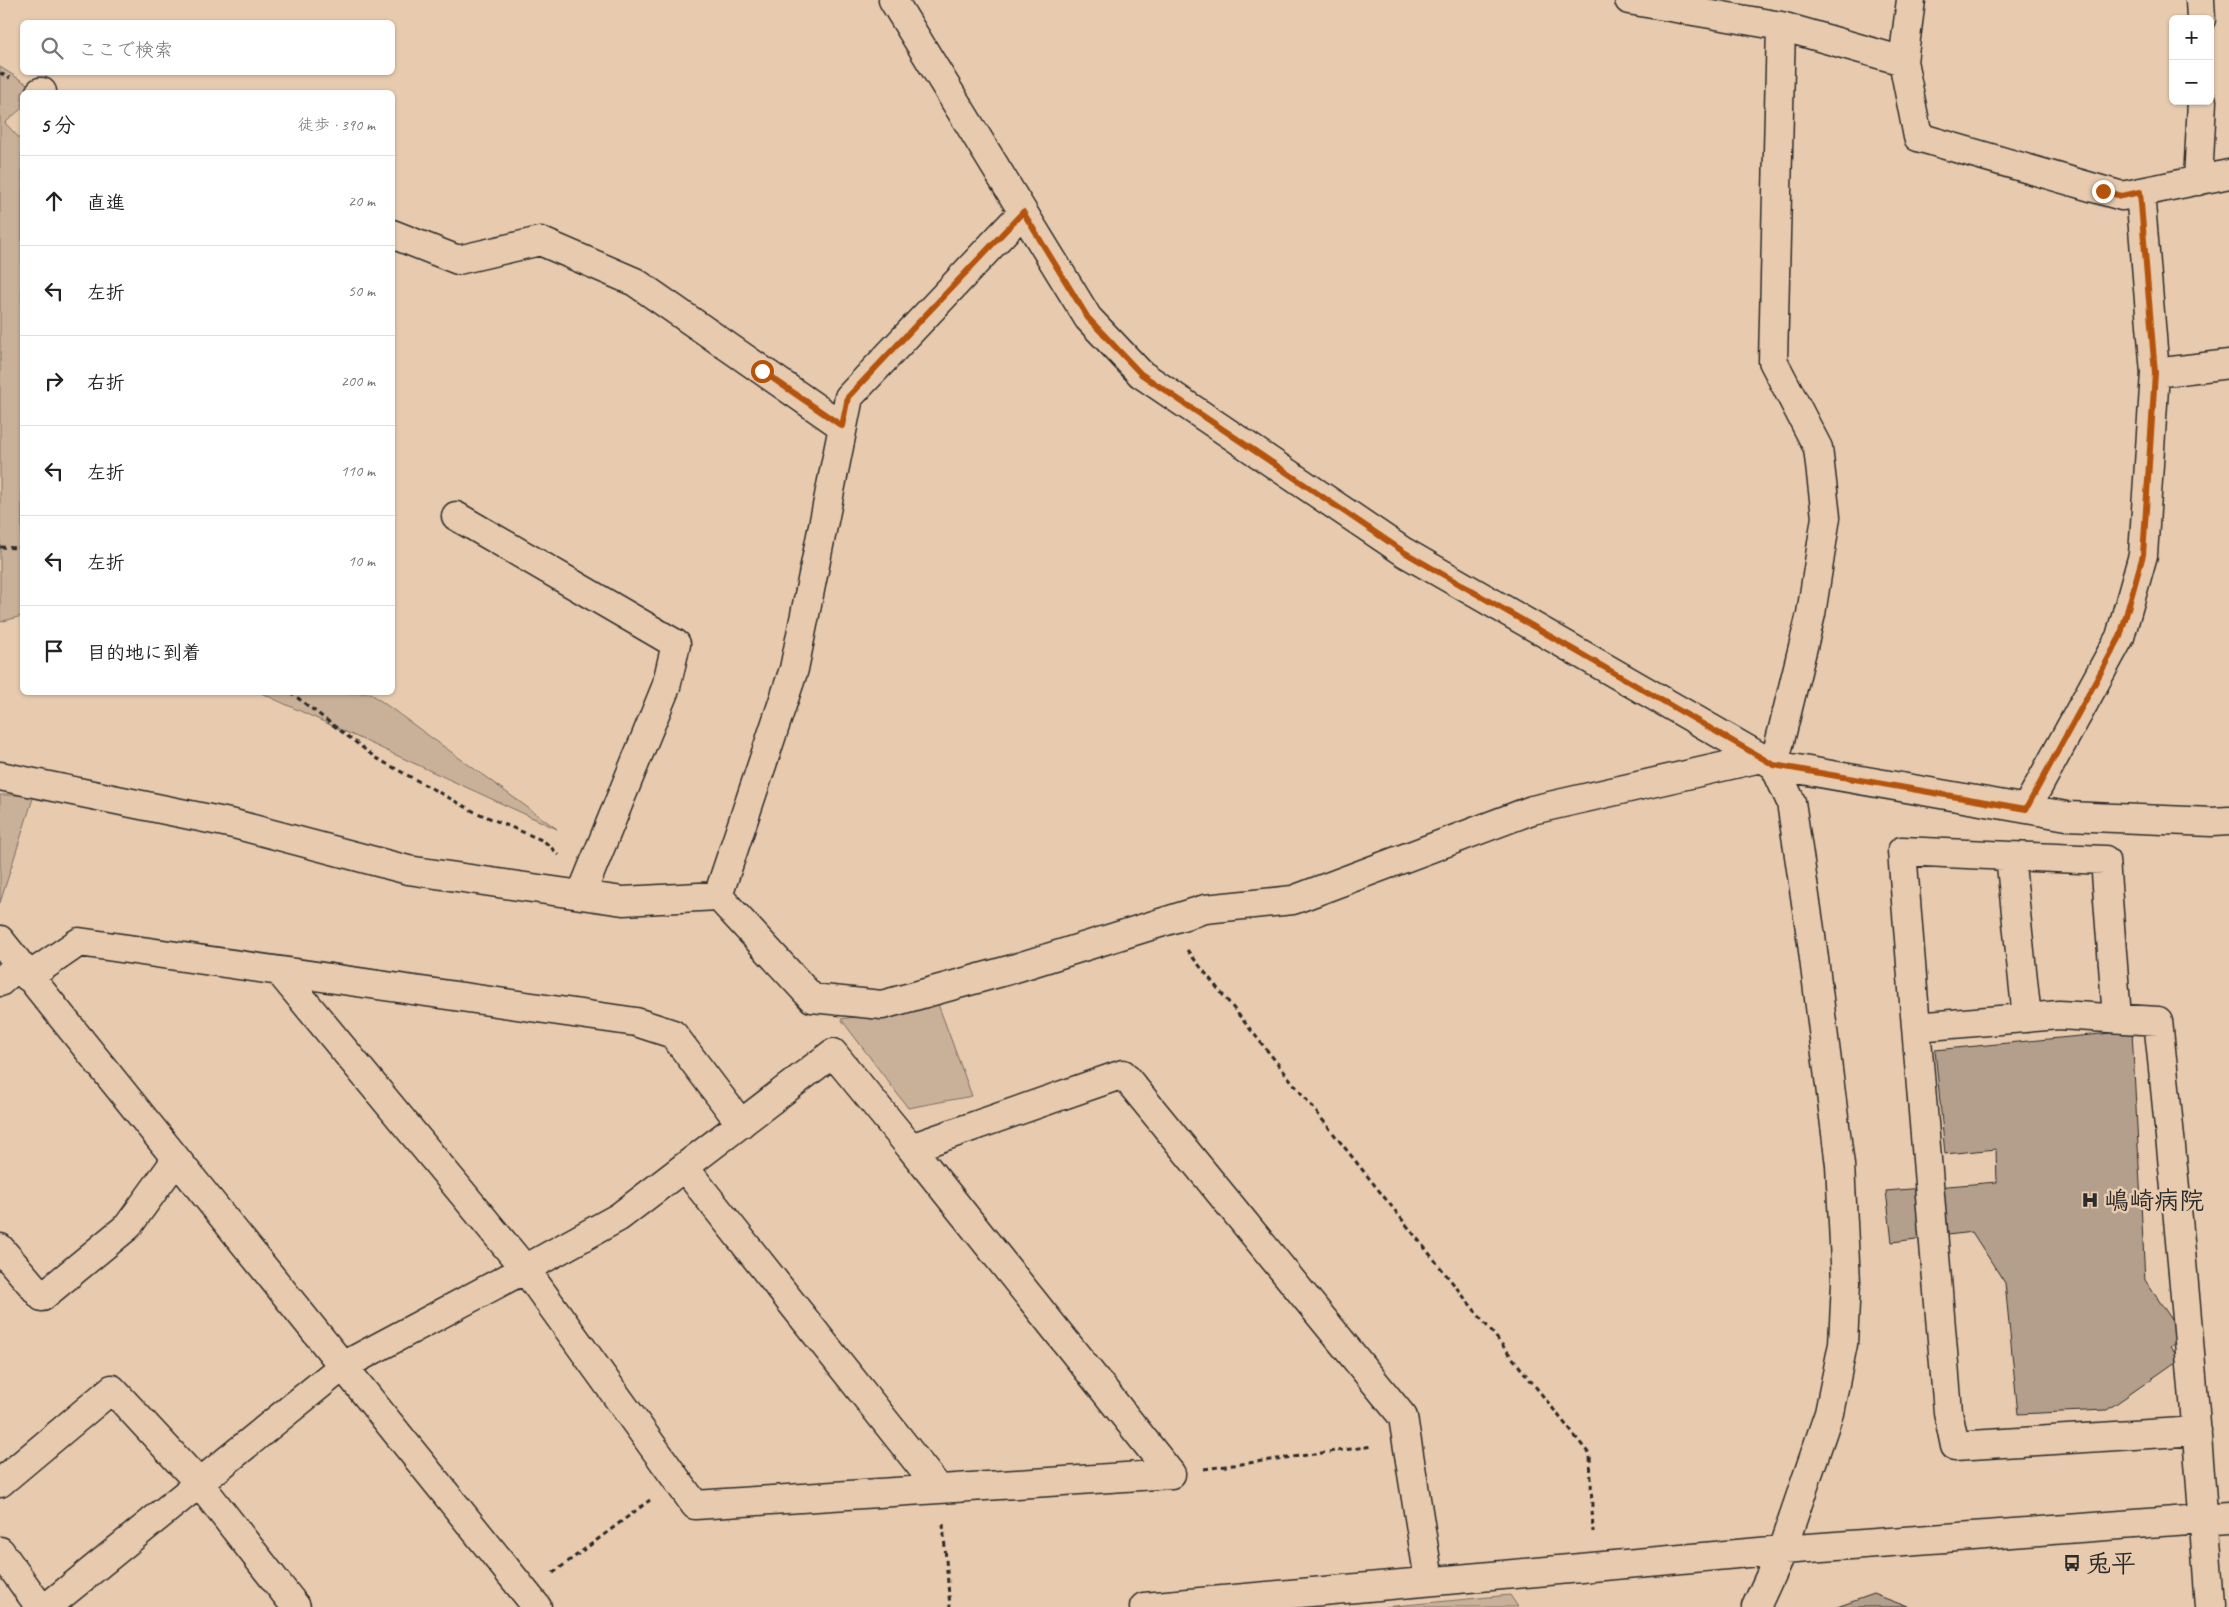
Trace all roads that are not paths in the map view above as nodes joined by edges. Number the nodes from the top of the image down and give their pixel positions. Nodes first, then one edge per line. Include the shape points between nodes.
1 (893, 0) edge
2 (1629, 0) edge
3 (1911, 0) edge
4 (2200, 0) edge
5 (1669, 3) edge
6 (2201, 15) edge
7 (1781, 26) junction
8 (1903, 61) junction
9 (2202, 105) edge
10 (2229, 174) edge
11 (2198, 181) junction
12 (2140, 192) junction
13 (1023, 212) junction
14 (395, 235) edge
15 (2229, 364) edge
16 (2155, 373) junction
17 (842, 426) junction
18 (456, 516) dead end
19 (1768, 762) junction
20 (0, 776) edge
21 (2026, 809) junction
22 (2229, 821) edge
23 (2010, 856) junction
24 (584, 889) junction
25 (718, 896) junction
26 (0, 940) edge
27 (279, 971) junction
28 (16, 975) edge
29 (2027, 1018) junction
30 (2116, 1018) junction
31 (1916, 1027) junction
32 (741, 1124) junction
33 (911, 1148) junction
34 (176, 1160) junction
35 (684, 1167) junction
36 (0, 1248) edge
37 (525, 1269) junction
38 (343, 1366) junction
39 (2198, 1431) junction
40 (0, 1483) edge
41 (199, 1483) junction
42 (939, 1489) junction
43 (2216, 1518) edge
44 (1782, 1550) junction
45 (0, 1551) edge
46 (1429, 1580) junction
47 (532, 1600) edge
48 (40, 1607) edge
49 (47, 1607) edge
50 (296, 1607) edge
51 (1144, 1607) edge
52 (1756, 1607) edge
53 (2210, 1607) edge

1 - 13 street
2 - 5 street
3 - 8 street
4 - 6 street
5 - 7 street
7 - 8 street
7 - 19 street via 1773,361 1818,448 1826,517 1811,614
8 - 12 street via 1918,137 2122,196
9 - 11 street
10 - 11 street
11 - 12 street
12 - 16 street
13 - 17 street via 848,397
13 - 19 street via 1088,318 1141,374 1404,552
14 - 17 street via 458,260 540,241 634,282
15 - 16 street
16 - 21 street via 2143,555 2120,637
17 - 25 street via 794,669
18 - 24 street via 676,644 666,687
19 - 21 street
19 - 25 street via 1532,810 1293,900 1205,910 1010,970 882,1005 812,998
19 - 44 street via 1791,802 1840,1165 1846,1282 1843,1344 1829,1413
20 - 24 street via 234,824 408,870
21 - 22 street via 2067,816
23 - 29 street
23 - 30 street via 2104,860
23 - 31 street via 1902,851
24 - 25 street via 623,902
26 - 28 street
27 - 28 street via 79,942
27 - 32 street via 636,1022 674,1034
27 - 37 street
28 - 34 street
29 - 30 street via 2059,1015
29 - 31 street
30 - 39 street via 2158,1020
31 - 39 street via 1948,1412 1955,1446
32 - 33 street via 833,1053
32 - 35 street
33 - 42 street via 1171,1474
33 - 46 street via 1123,1074 1403,1417
34 - 36 street via 128,1226 42,1297
34 - 38 street
35 - 37 street via 619,1217
35 - 42 street
37 - 38 street
37 - 42 street via 695,1505
38 - 41 street
38 - 47 street
39 - 43 street
40 - 41 street via 112,1389
41 - 49 street
41 - 50 street
43 - 44 street
43 - 53 street
44 - 46 street
44 - 52 street
45 - 48 street
46 - 51 street

